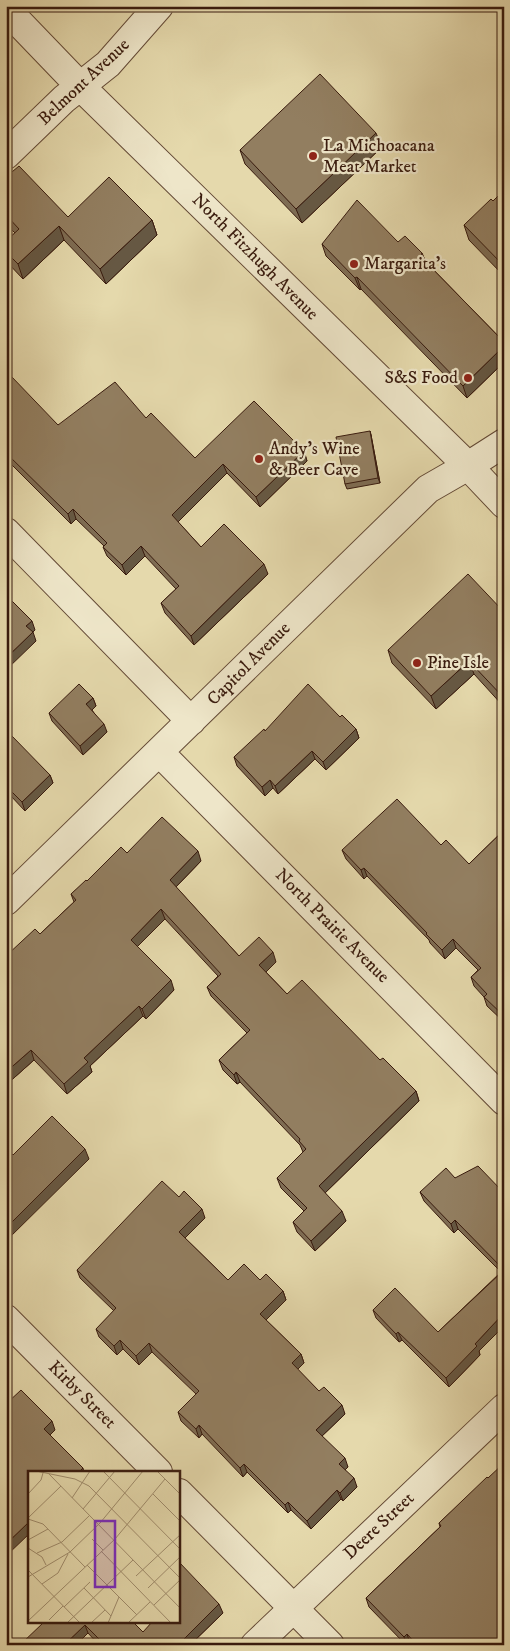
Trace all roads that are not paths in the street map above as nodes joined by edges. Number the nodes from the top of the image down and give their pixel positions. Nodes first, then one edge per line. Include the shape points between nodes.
1 (159, 6) edge
2 (6, 9) edge
3 (80, 86) junction
4 (6, 155) edge
5 (504, 443) edge
6 (468, 466) junction
7 (504, 504) edge
8 (6, 532) edge
9 (191, 721) junction
10 (159, 752) junction
11 (6, 901) edge
12 (504, 1101) edge
13 (6, 1319) edge
14 (504, 1408) edge
15 (157, 1471) edge
16 (180, 1494) edge
17 (293, 1608) junction
18 (254, 1645) edge
19 (330, 1645) edge

1 - 3 street, Belmont Avenue via 108,64
2 - 3 street, North Fitzhugh Avenue
3 - 4 street, Belmont Avenue
3 - 6 street, North Fitzhugh Avenue
5 - 6 street, Capitol Avenue
6 - 7 street, North Fitzhugh Avenue
6 - 9 street, Capitol Avenue via 428,490
8 - 9 street
9 - 10 street, Capitol Avenue
10 - 11 street, Capitol Avenue
10 - 12 street, North Prairie Avenue
13 - 15 street, Kirby Street
14 - 17 street, Deere Street
16 - 17 street
17 - 18 street, Deere Street
17 - 19 street

